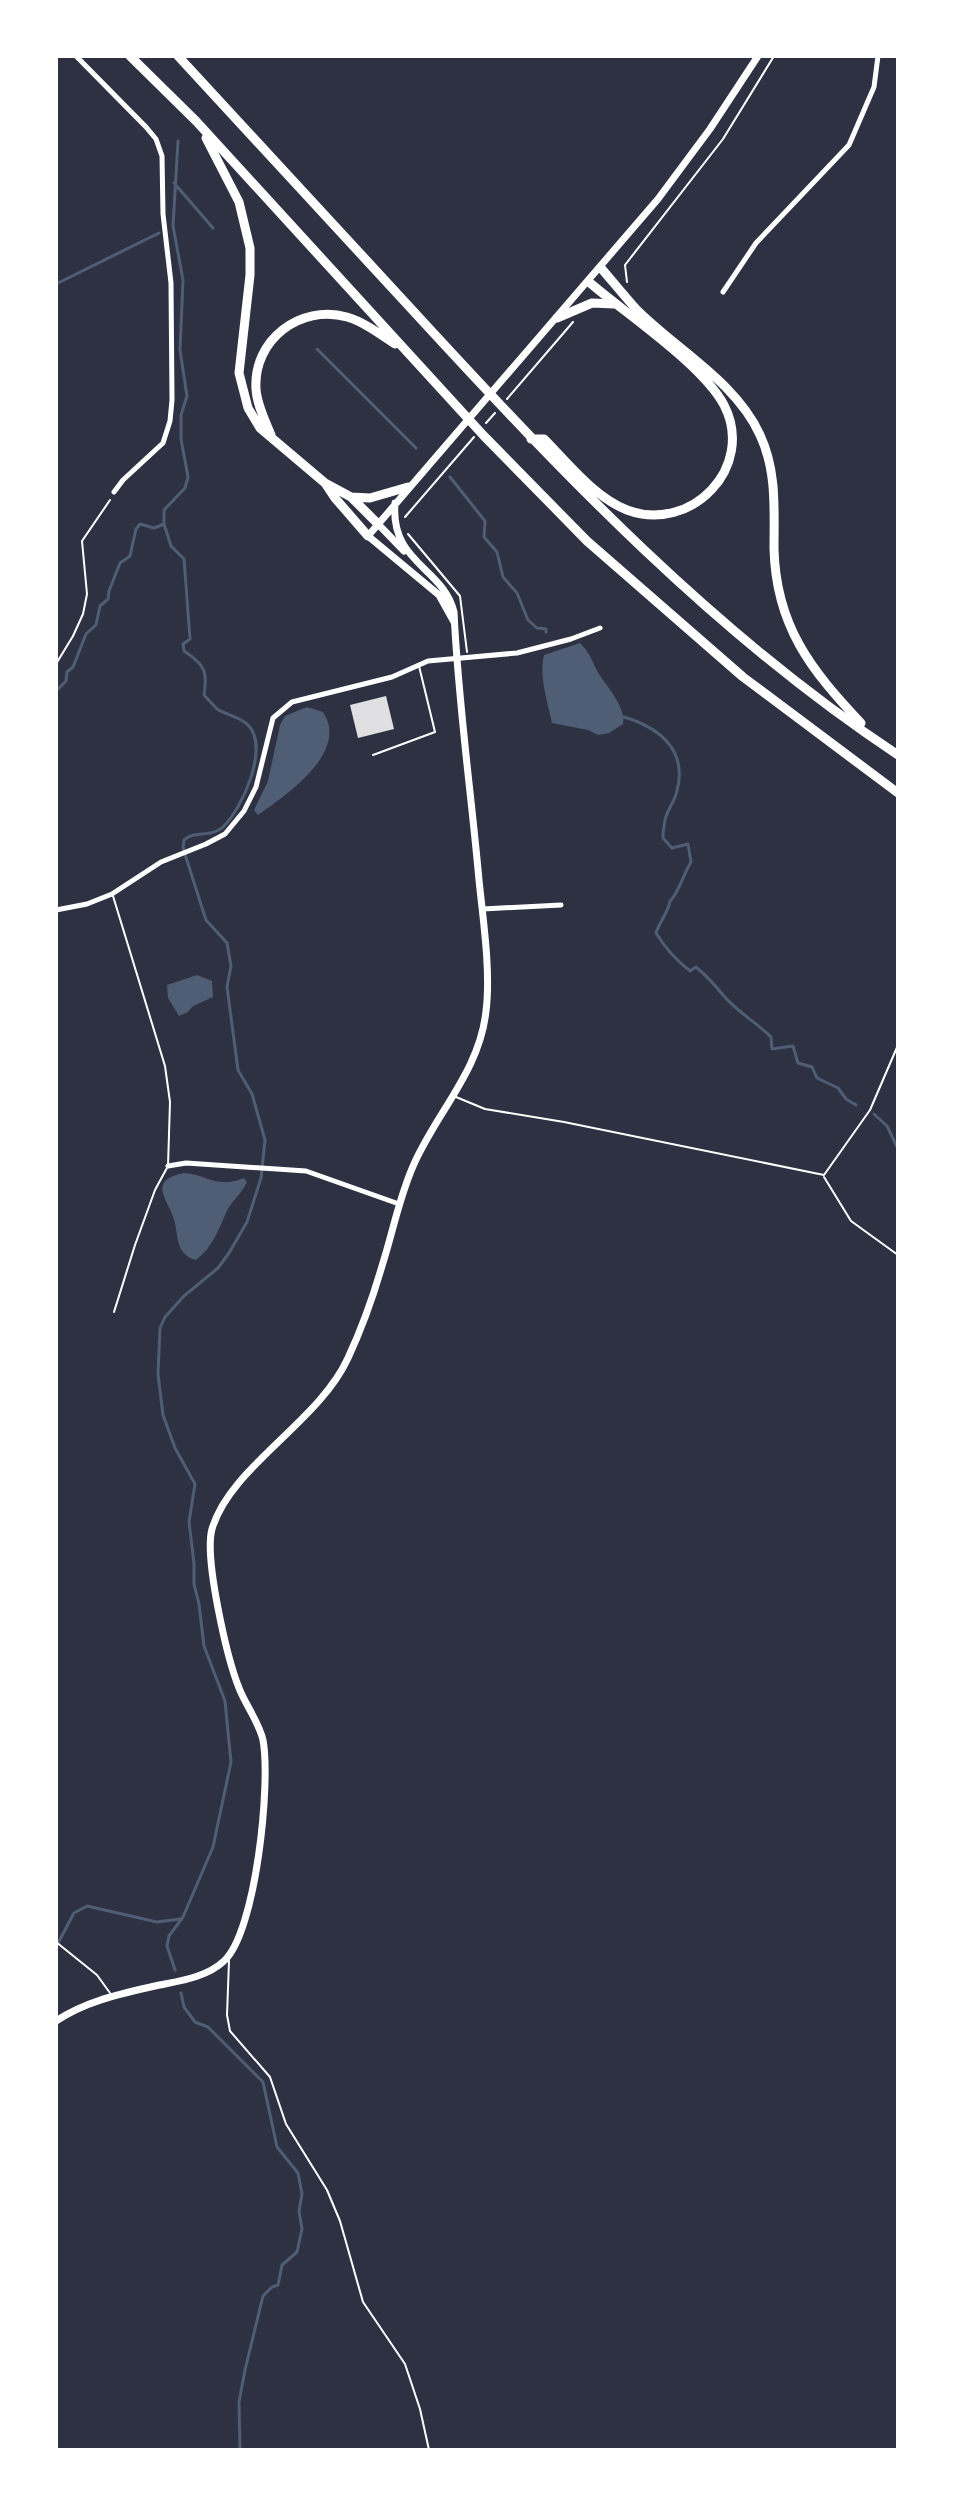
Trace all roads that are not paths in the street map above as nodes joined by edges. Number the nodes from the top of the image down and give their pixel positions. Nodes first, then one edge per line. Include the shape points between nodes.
1 (76, 56) edge
2 (130, 56) edge
3 (178, 56) edge
4 (758, 56) edge
5 (878, 56) edge
6 (196, 121) junction
7 (601, 268) junction
8 (589, 282) junction
9 (723, 292) dead end
10 (615, 304) junction
11 (557, 318) junction
12 (409, 354) junction
13 (271, 435) junction
14 (531, 439) junction
15 (325, 483) junction
16 (408, 487) junction
17 (114, 492) road end
18 (351, 497) junction
19 (395, 503) junction
20 (378, 524) junction
21 (368, 536) junction
22 (423, 570) junction
23 (455, 625) junction
24 (600, 628) dead end
25 (463, 657) junction
26 (419, 665) junction
27 (880, 743) junction
28 (373, 755) dead end
29 (898, 755) edge
30 (898, 793) edge
31 (112, 894) junction
32 (561, 905) dead end
33 (482, 909) junction
34 (56, 910) edge
35 (898, 1045) edge
36 (454, 1096) junction
37 (168, 1166) junction
38 (824, 1175) junction
39 (399, 1204) junction
40 (898, 1255) edge
41 (114, 1312) dead end
42 (56, 1942) edge
43 (229, 1956) junction
44 (112, 1996) junction
45 (56, 2021) edge
46 (429, 2450) edge

1 - 17 street via 146,127 162,156 172,309 170,421 163,443
2 - 6 highway
3 - 14 highway
4 - 7 main road via 684,164
5 - 9 street via 874,87 849,145 756,243
6 - 12 highway
6 - 13 highway via 230,181 246,226 250,275 241,386 253,419
7 - 8 main road
7 - 27 highway via 637,310 732,395 755,425 772,473 777,579 790,627 825,685
8 - 10 highway
8 - 11 main road
10 - 11 highway via 592,303
10 - 14 highway via 697,372 722,402 732,438 721,478 682,511 644,515 610,502 544,439
11 - 16 main road
12 - 13 highway via 348,317 314,316 287,326 266,347 257,368 258,399
12 - 30 highway via 587,541 743,677
13 - 15 highway
14 - 27 highway via 649,556 766,657
15 - 18 highway
15 - 21 highway
16 - 18 highway via 370,498
16 - 19 main road
18 - 20 highway
19 - 20 main road
19 - 22 main road via 396,532
20 - 21 main road
20 - 22 main road
21 - 23 main road via 439,595
22 - 23 main road via 446,591
23 - 25 main road
24 - 25 street via 517,653
25 - 26 street
25 - 33 main road
26 - 28 lane via 435,732
26 - 31 street via 392,677 298,700 281,710 269,727 261,774 244,811 225,834 140,874
27 - 29 highway
31 - 34 street
31 - 37 lane via 169,1084
32 - 33 street
33 - 36 main road via 486,1010 477,1049
35 - 38 lane via 870,1110
36 - 38 lane via 485,1109
36 - 39 main road via 414,1165
37 - 39 street via 269,1167 325,1176
37 - 41 lane via 126,1268
38 - 40 lane via 851,1221
39 - 43 main road via 371,1300 342,1371 321,1400 235,1488 212,1530 211,1565 227,1642 264,1757 254,1889
42 - 44 lane via 97,1975
43 - 44 main road via 207,1972
43 - 46 lane via 230,2031 270,2077 286,2124 327,2190 363,2302 405,2364
44 - 45 main road

